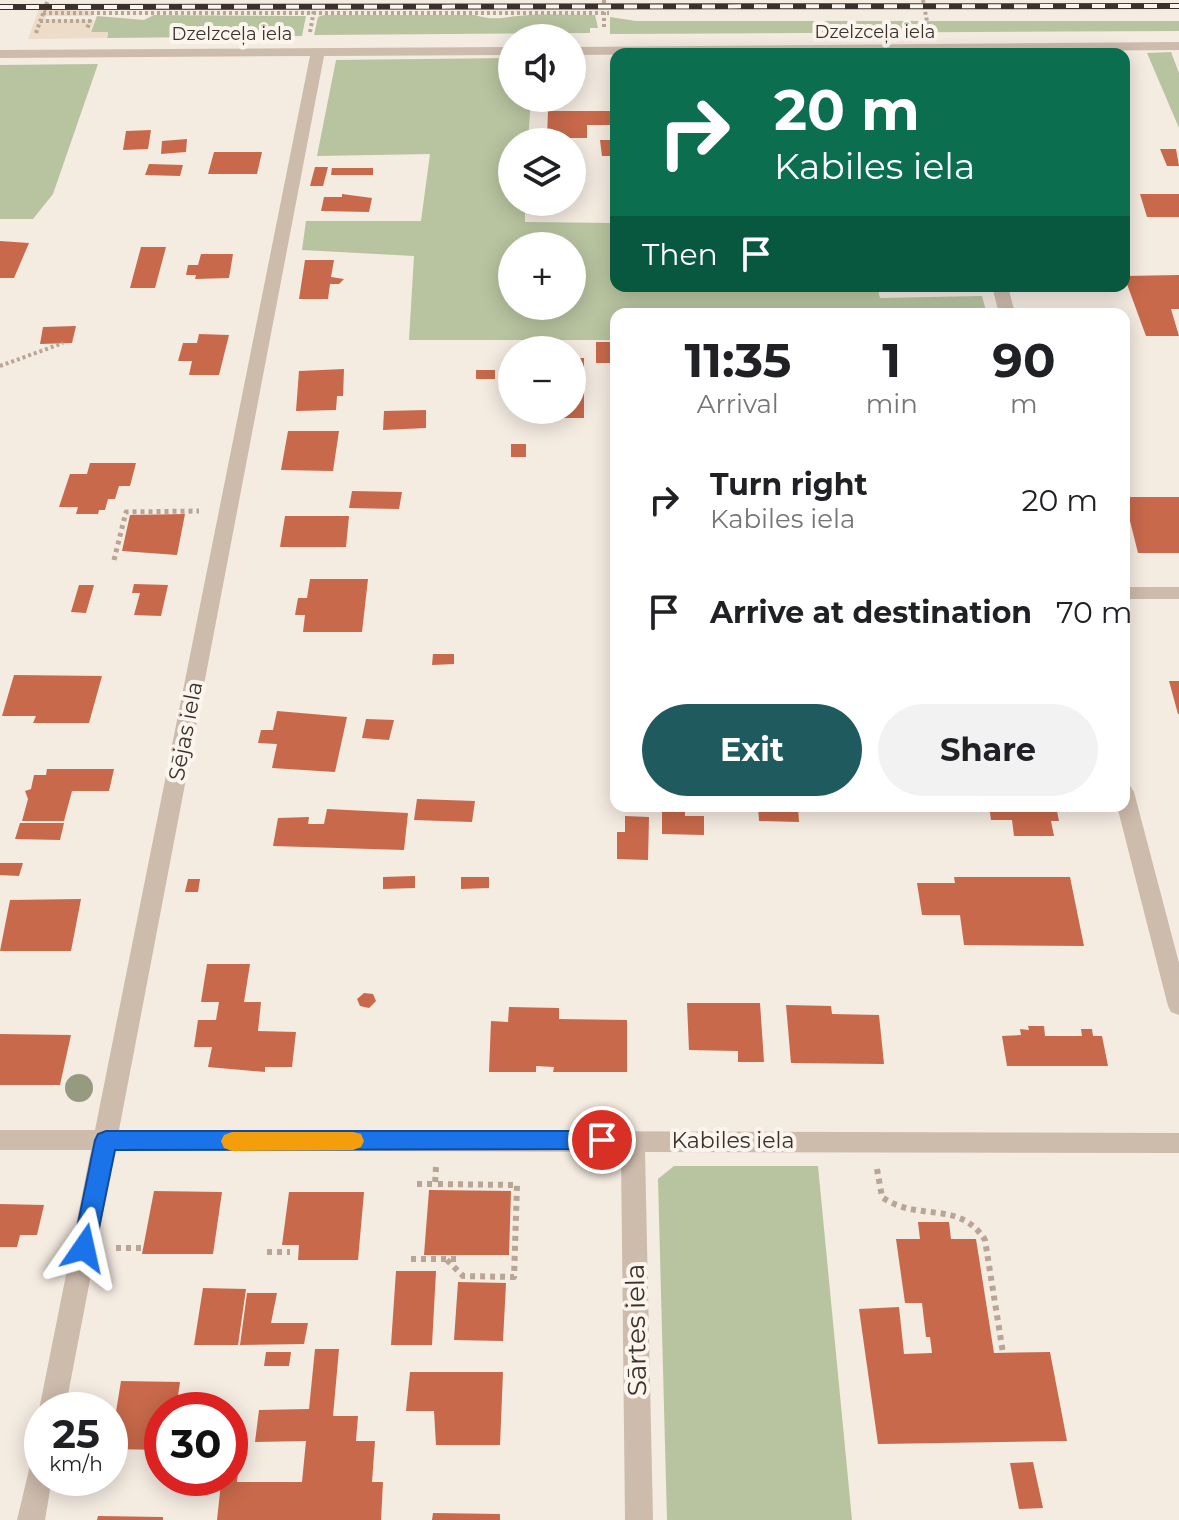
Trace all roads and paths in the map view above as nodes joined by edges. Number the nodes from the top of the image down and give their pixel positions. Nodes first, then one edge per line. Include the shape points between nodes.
1 (48, 0) edge
2 (604, 0) edge
3 (314, 11) junction
4 (43, 13) junction
5 (607, 13) junction
6 (604, 21) dead end
7 (312, 22) dead end
8 (38, 25) junction
9 (75, 29) dead end
10 (50, 30) dead end
11 (1179, 46) edge
12 (1100, 48) edge
13 (498, 51) edge
14 (586, 51) edge
15 (610, 51) edge
16 (318, 52) junction
17 (0, 54) edge
18 (63, 343) dead end
19 (0, 366) edge
20 (228, 511) junction
21 (114, 560) dead end
22 (1130, 593) edge
23 (1179, 593) edge
24 (1129, 812) edge
25 (1179, 1006) edge
26 (0, 1140) edge
27 (106, 1140) junction
28 (633, 1140) junction
29 (437, 1141) junction
30 (874, 1141) junction
31 (1179, 1143) edge
32 (417, 1184) dead end
33 (435, 1184) junction
34 (267, 1252) dead end
35 (290, 1252) dead end
36 (411, 1259) dead end
37 (446, 1259) junction
38 (460, 1259) dead end
39 (1003, 1353) dead end
40 (56, 1392) edge
41 (36, 1496) edge
42 (31, 1520) edge
43 (639, 1520) edge

1 - 4 path
2 - 5 path
3 - 4 path
3 - 5 path
3 - 7 path
4 - 8 path
5 - 6 path
8 - 9 path via 90,21 87,29
8 - 10 path
11 - 12 street, Dzelzceļa iela
13 - 16 street, Dzelzceļa iela
14 - 15 street, Dzelzceļa iela
16 - 17 street, Dzelzceļa iela
16 - 20 street, Sējas iela
18 - 19 path
20 - 21 path via 126,512
20 - 27 street, Sējas iela
22 - 23 street
24 - 25 street
26 - 27 street, Kabiles iela
27 - 29 street, Kabiles iela
27 - 40 street, Sējas iela
28 - 29 street, Kabiles iela
28 - 30 street, Kabiles iela
28 - 43 street, Sārtes iela
29 - 33 path
30 - 31 street, Kabiles iela
30 - 39 path via 880,1187 888,1202 906,1213 961,1215 980,1228
32 - 33 path
33 - 37 path via 517,1185 514,1277 463,1276
34 - 35 path
36 - 37 path
37 - 38 path
41 - 42 street

